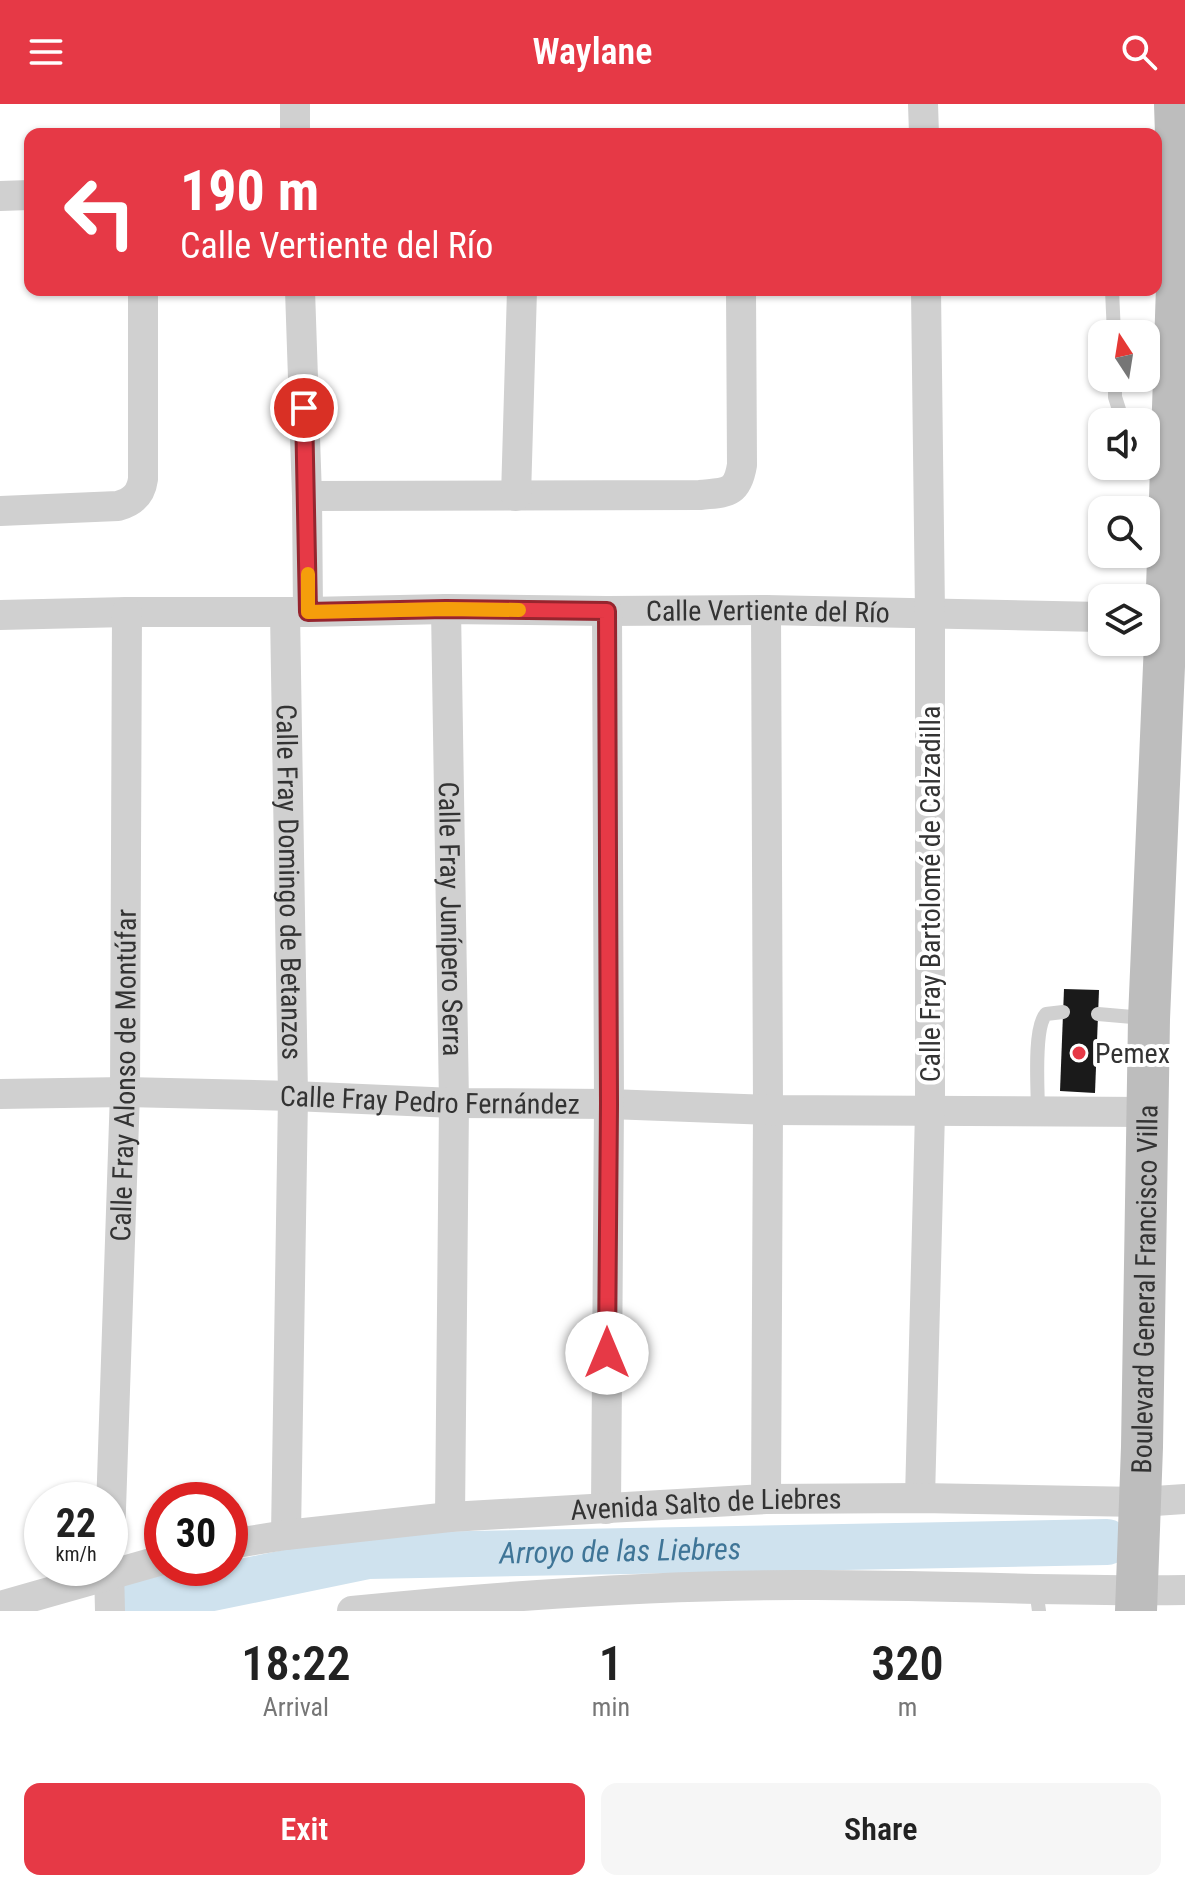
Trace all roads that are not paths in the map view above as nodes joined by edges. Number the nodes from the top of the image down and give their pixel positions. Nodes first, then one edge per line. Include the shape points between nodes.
1 (295, 104) edge
2 (923, 104) edge
3 (1175, 104) edge
4 (295, 128) edge
5 (924, 128) edge
6 (24, 195) edge
7 (0, 196) edge
8 (143, 296) edge
9 (300, 296) edge
10 (522, 296) edge
11 (741, 296) edge
12 (926, 296) edge
13 (1112, 296) edge
14 (1113, 320) edge
15 (307, 496) junction
16 (516, 496) junction
17 (0, 511) edge
18 (1158, 584) edge
19 (446, 609) junction
20 (766, 610) junction
21 (607, 611) junction
22 (127, 612) junction
23 (296, 612) junction
24 (930, 613) junction
25 (0, 615) edge
26 (1088, 617) edge
27 (1155, 656) edge
28 (1063, 1012) dead end
29 (1098, 1014) dead end
30 (1149, 1019) junction
31 (125, 1092) junction
32 (0, 1094) edge
33 (293, 1096) junction
34 (454, 1103) junction
35 (609, 1104) junction
36 (768, 1110) junction
37 (930, 1112) junction
38 (1038, 1112) junction
39 (1148, 1112) junction
40 (112, 1482) edge
41 (920, 1498) junction
42 (766, 1499) junction
43 (1185, 1499) edge
44 (606, 1509) junction
45 (1140, 1511) junction
46 (450, 1517) junction
47 (286, 1535) junction
48 (248, 1541) edge
49 (144, 1569) edge
50 (110, 1587) edge
51 (1137, 1590) edge
52 (1185, 1590) edge
53 (1037, 1600) edge
54 (0, 1606) edge
55 (443, 1606) edge
56 (352, 1611) edge

1 - 4 street
2 - 5 street
3 - 18 main road, Boulevard General Francisco Villa
6 - 7 street
8 - 17 street via 143,479 136,497 118,506
9 - 15 street, Calle Fray Domingo de Betanzos
10 - 16 street
11 - 16 street via 742,465 732,489 700,495
12 - 24 street, Calle Fray Bartolomé de Calzadilla
13 - 14 lane
15 - 16 street
15 - 23 street, Calle Fray Domingo de Betanzos
19 - 21 street, Calle Vertiente del Río
19 - 23 street, Calle Vertiente del Río
19 - 34 street, Calle Fray Junípero Serra
20 - 21 street, Calle Vertiente del Río
20 - 24 street, Calle Vertiente del Río
20 - 36 street
21 - 35 street
22 - 23 street, Calle Vertiente del Río
22 - 25 street, Calle Vertiente del Río
22 - 31 street, Calle Fray Alonso de Montúfar
23 - 33 street, Calle Fray Domingo de Betanzos
24 - 26 street, Calle Vertiente del Río
24 - 37 street, Calle Fray Bartolomé de Calzadilla
27 - 30 main road, Boulevard General Francisco Villa
28 - 38 lane via 1046,1014 1040,1023
29 - 30 lane
30 - 39 main road, Boulevard General Francisco Villa
31 - 32 street, Calle Fray Pedro Fernández
31 - 33 street, Calle Fray Pedro Fernández
31 - 40 street, Calle Fray Alonso de Montúfar
33 - 34 street, Calle Fray Pedro Fernández
33 - 47 street, Calle Fray Domingo de Betanzos
34 - 35 street, Calle Fray Pedro Fernández
34 - 46 street, Calle Fray Junípero Serra
35 - 36 street, Calle Fray Pedro Fernández
35 - 44 street
36 - 37 street, Calle Fray Pedro Fernández
36 - 42 street
37 - 38 street, Calle Fray Pedro Fernández
37 - 41 street, Calle Fray Bartolomé de Calzadilla
38 - 39 street, Calle Fray Pedro Fernández
39 - 45 main road, Boulevard General Francisco Villa
41 - 42 street, Avenida Salto de Liebres
41 - 45 street, Avenida Salto de Liebres
42 - 44 street, Avenida Salto de Liebres
43 - 45 street, Avenida Salto de Liebres
44 - 46 street, Avenida Salto de Liebres
45 - 51 main road, Boulevard General Francisco Villa
46 - 47 street, Avenida Salto de Liebres
47 - 48 street, Avenida Salto de Liebres
49 - 50 street
50 - 54 street
51 - 52 street
51 - 53 street
53 - 55 street via 768,1585 615,1589
55 - 56 street

